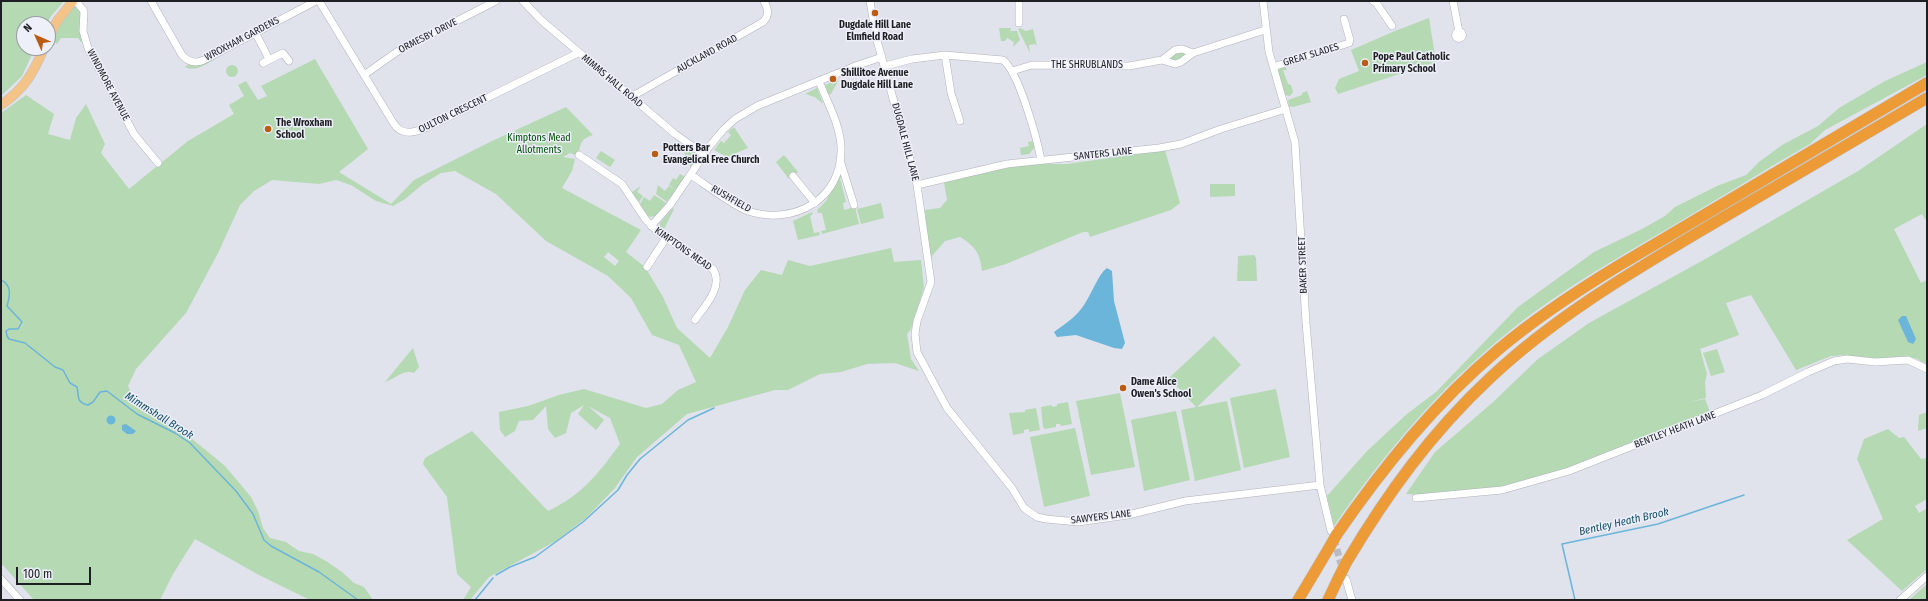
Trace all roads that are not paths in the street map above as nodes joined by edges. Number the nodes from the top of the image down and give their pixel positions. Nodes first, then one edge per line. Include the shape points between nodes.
1 (74, 1) edge
2 (151, 1) edge
3 (316, 1) edge
4 (319, 1) edge
5 (496, 1) edge
6 (523, 1) edge
7 (764, 1) edge
8 (870, 1) edge
9 (1019, 1) edge
10 (1262, 1) edge
11 (1373, 1) edge
12 (1453, 1) edge
13 (1344, 20) dead end
14 (56, 23) edge
15 (1019, 23) dead end
16 (1392, 26) dead end
17 (1265, 30) junction
18 (255, 32) junction
19 (1459, 32) dead end
20 (578, 52) junction
21 (1193, 53) junction
22 (40, 56) edge
23 (945, 56) junction
24 (882, 57) junction
25 (1162, 60) junction
26 (289, 61) dead end
27 (885, 66) junction
28 (1273, 67) junction
29 (1012, 71) junction
30 (364, 75) junction
31 (818, 81) junction
32 (1927, 83) edge
33 (631, 97) junction
34 (1927, 98) edge
35 (1, 105) edge
36 (1286, 109) junction
37 (960, 121) dead end
38 (705, 155) junction
39 (579, 156) dead end
40 (840, 160) junction
41 (1041, 160) junction
42 (158, 163) dead end
43 (691, 175) junction
44 (793, 176) dead end
45 (917, 185) junction
46 (815, 203) junction
47 (854, 206) dead end
48 (651, 226) junction
49 (666, 238) junction
50 (647, 267) dead end
51 (695, 320) dead end
52 (917, 352) joint
53 (1927, 369) edge
54 (1320, 485) junction
55 (1416, 498) dead end
56 (1334, 533) junction
57 (1927, 576) edge
58 (1, 579) edge
59 (1342, 579) junction
60 (20, 600) edge
61 (1298, 600) edge
62 (1328, 600) edge
63 (1352, 600) edge
64 (1900, 600) edge

1 - 14 main road
1 - 42 street, WINDMORE AVENUE via 84,11 83,31 88,48 134,133
2 - 18 street, WROXHAM GARDENS via 182,55 194,63
3 - 18 street, WROXHAM GARDENS
4 - 30 street, OULTON CRESCENT
5 - 30 street, ORMESBY DRIVE via 398,51
6 - 20 street, MIMMS HALL ROAD
7 - 33 street, AUCKLAND ROAD via 768,15 763,22
8 - 24 street, DUGDALE HILL LANE
9 - 15 street
10 - 17 street, BAKER STREET
11 - 16 street
12 - 19 street
13 - 28 street, GREAT SLADES via 1349,43
17 - 21 street, THE SHRUBLANDS
17 - 28 street, BAKER STREET
18 - 26 street via 266,61 283,53
20 - 30 street, OULTON CRESCENT via 413,133 403,132 396,127
20 - 33 street, MIMMS HALL ROAD
21 - 25 street, THE SHRUBLANDS via 1175,64
21 - 25 street, THE SHRUBLANDS via 1182,49 1175,50
22 - 35 main road via 22,89
23 - 27 street via 912,59
23 - 29 street via 1003,60
23 - 37 street via 951,93
24 - 27 street, DUGDALE HILL LANE
24 - 31 street
25 - 29 street, THE SHRUBLANDS via 1123,66 1032,65
27 - 45 street, DUGDALE HILL LANE
28 - 36 street, BAKER STREET
29 - 41 street via 1037,137
31 - 38 street via 749,110 723,130
31 - 40 street, RUSHFIELD via 838,130
32 - 56 highway via 1618,266 1568,297 1524,329 1466,378 1417,428
33 - 38 street, MIMMS HALL ROAD
34 - 59 highway, bridge via 1631,272 1576,308 1534,340 1476,392 1420,453 1387,496 1346,563
36 - 41 street, SANTERS LANE via 1182,144
36 - 54 street, BAKER STREET via 1298,161 1303,280
38 - 43 street
39 - 48 street, KIMPTONS MEAD via 622,184
40 - 46 street, RUSHFIELD via 832,183
40 - 47 street, RUSHFIELD
41 - 45 street, SANTERS LANE via 1007,164
43 - 46 street, RUSHFIELD via 746,210 760,215 790,215
43 - 48 street
44 - 46 street
45 - 52 street, DUGDALE HILL LANE via 931,282 917,321
48 - 49 street, KIMPTONS MEAD
49 - 50 street
49 - 51 street, KIMPTONS MEAD via 710,267 716,274 716,288
52 - 54 street, SAWYERS LANE via 947,408 1012,488 1024,508 1037,517 1063,522 1094,520 1128,515 1185,501
53 - 55 street, BENTLEY HEATH LANE via 1908,360 1834,361 1762,395 1569,471 1502,490
54 - 56 street, BAKER STREET
56 - 61 highway, bridge via 1329,548
57 - 64 street
58 - 60 street
59 - 62 highway
59 - 63 street

